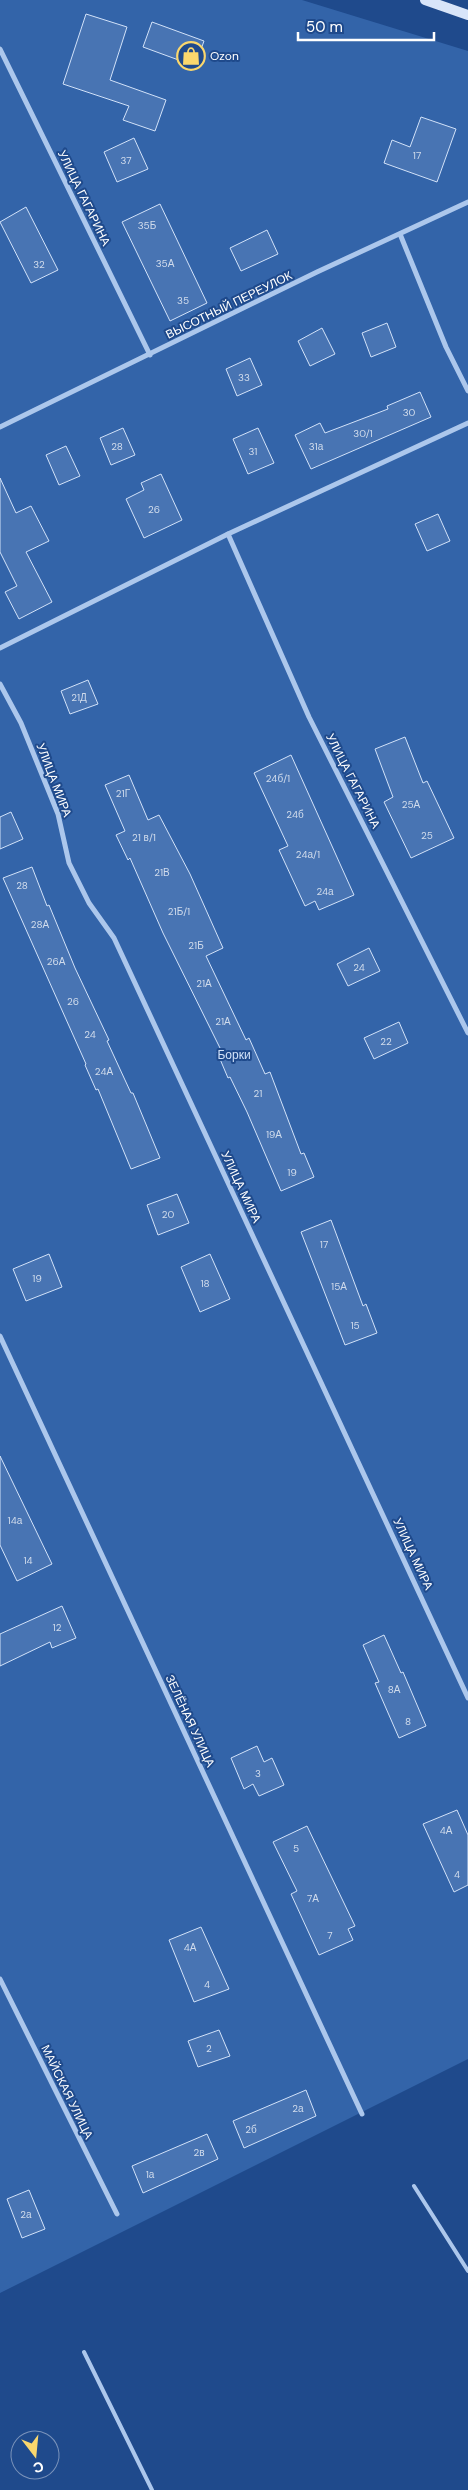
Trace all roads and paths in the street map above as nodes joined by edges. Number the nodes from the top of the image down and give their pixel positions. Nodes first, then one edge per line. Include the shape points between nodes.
1 (425, 0) edge
2 (468, 15) edge
3 (0, 49) edge
4 (468, 202) edge
5 (400, 234) junction
6 (150, 355) junction
7 (468, 391) edge
8 (468, 423) edge
9 (0, 427) edge
10 (228, 534) junction
11 (0, 648) edge
12 (0, 684) edge
13 (468, 1033) edge
14 (0, 1336) edge
15 (468, 1698) edge
16 (0, 1979) edge
17 (362, 2114) dead end
18 (414, 2186) dead end
19 (117, 2214) dead end
20 (468, 2271) edge
21 (84, 2352) dead end
22 (152, 2490) edge

1 - 2 street
3 - 6 street, УЛИЦА ГАГАРИНА
4 - 5 street, ВЫСОТНЫЙ ПЕРЕУЛОК
5 - 6 street, ВЫСОТНЫЙ ПЕРЕУЛОК
5 - 7 street via 446,347
6 - 9 street, ВЫСОТНЫЙ ПЕРЕУЛОК
8 - 10 street
10 - 11 street
10 - 13 street, УЛИЦА ГАГАРИНА via 309,717
12 - 15 street, УЛИЦА МИРА via 21,723 58,814 69,863 89,903 118,947
14 - 17 street, ЗЕЛЁНАЯ УЛИЦА
16 - 19 street, МАЙСКАЯ УЛИЦА
18 - 20 lane
21 - 22 lane

